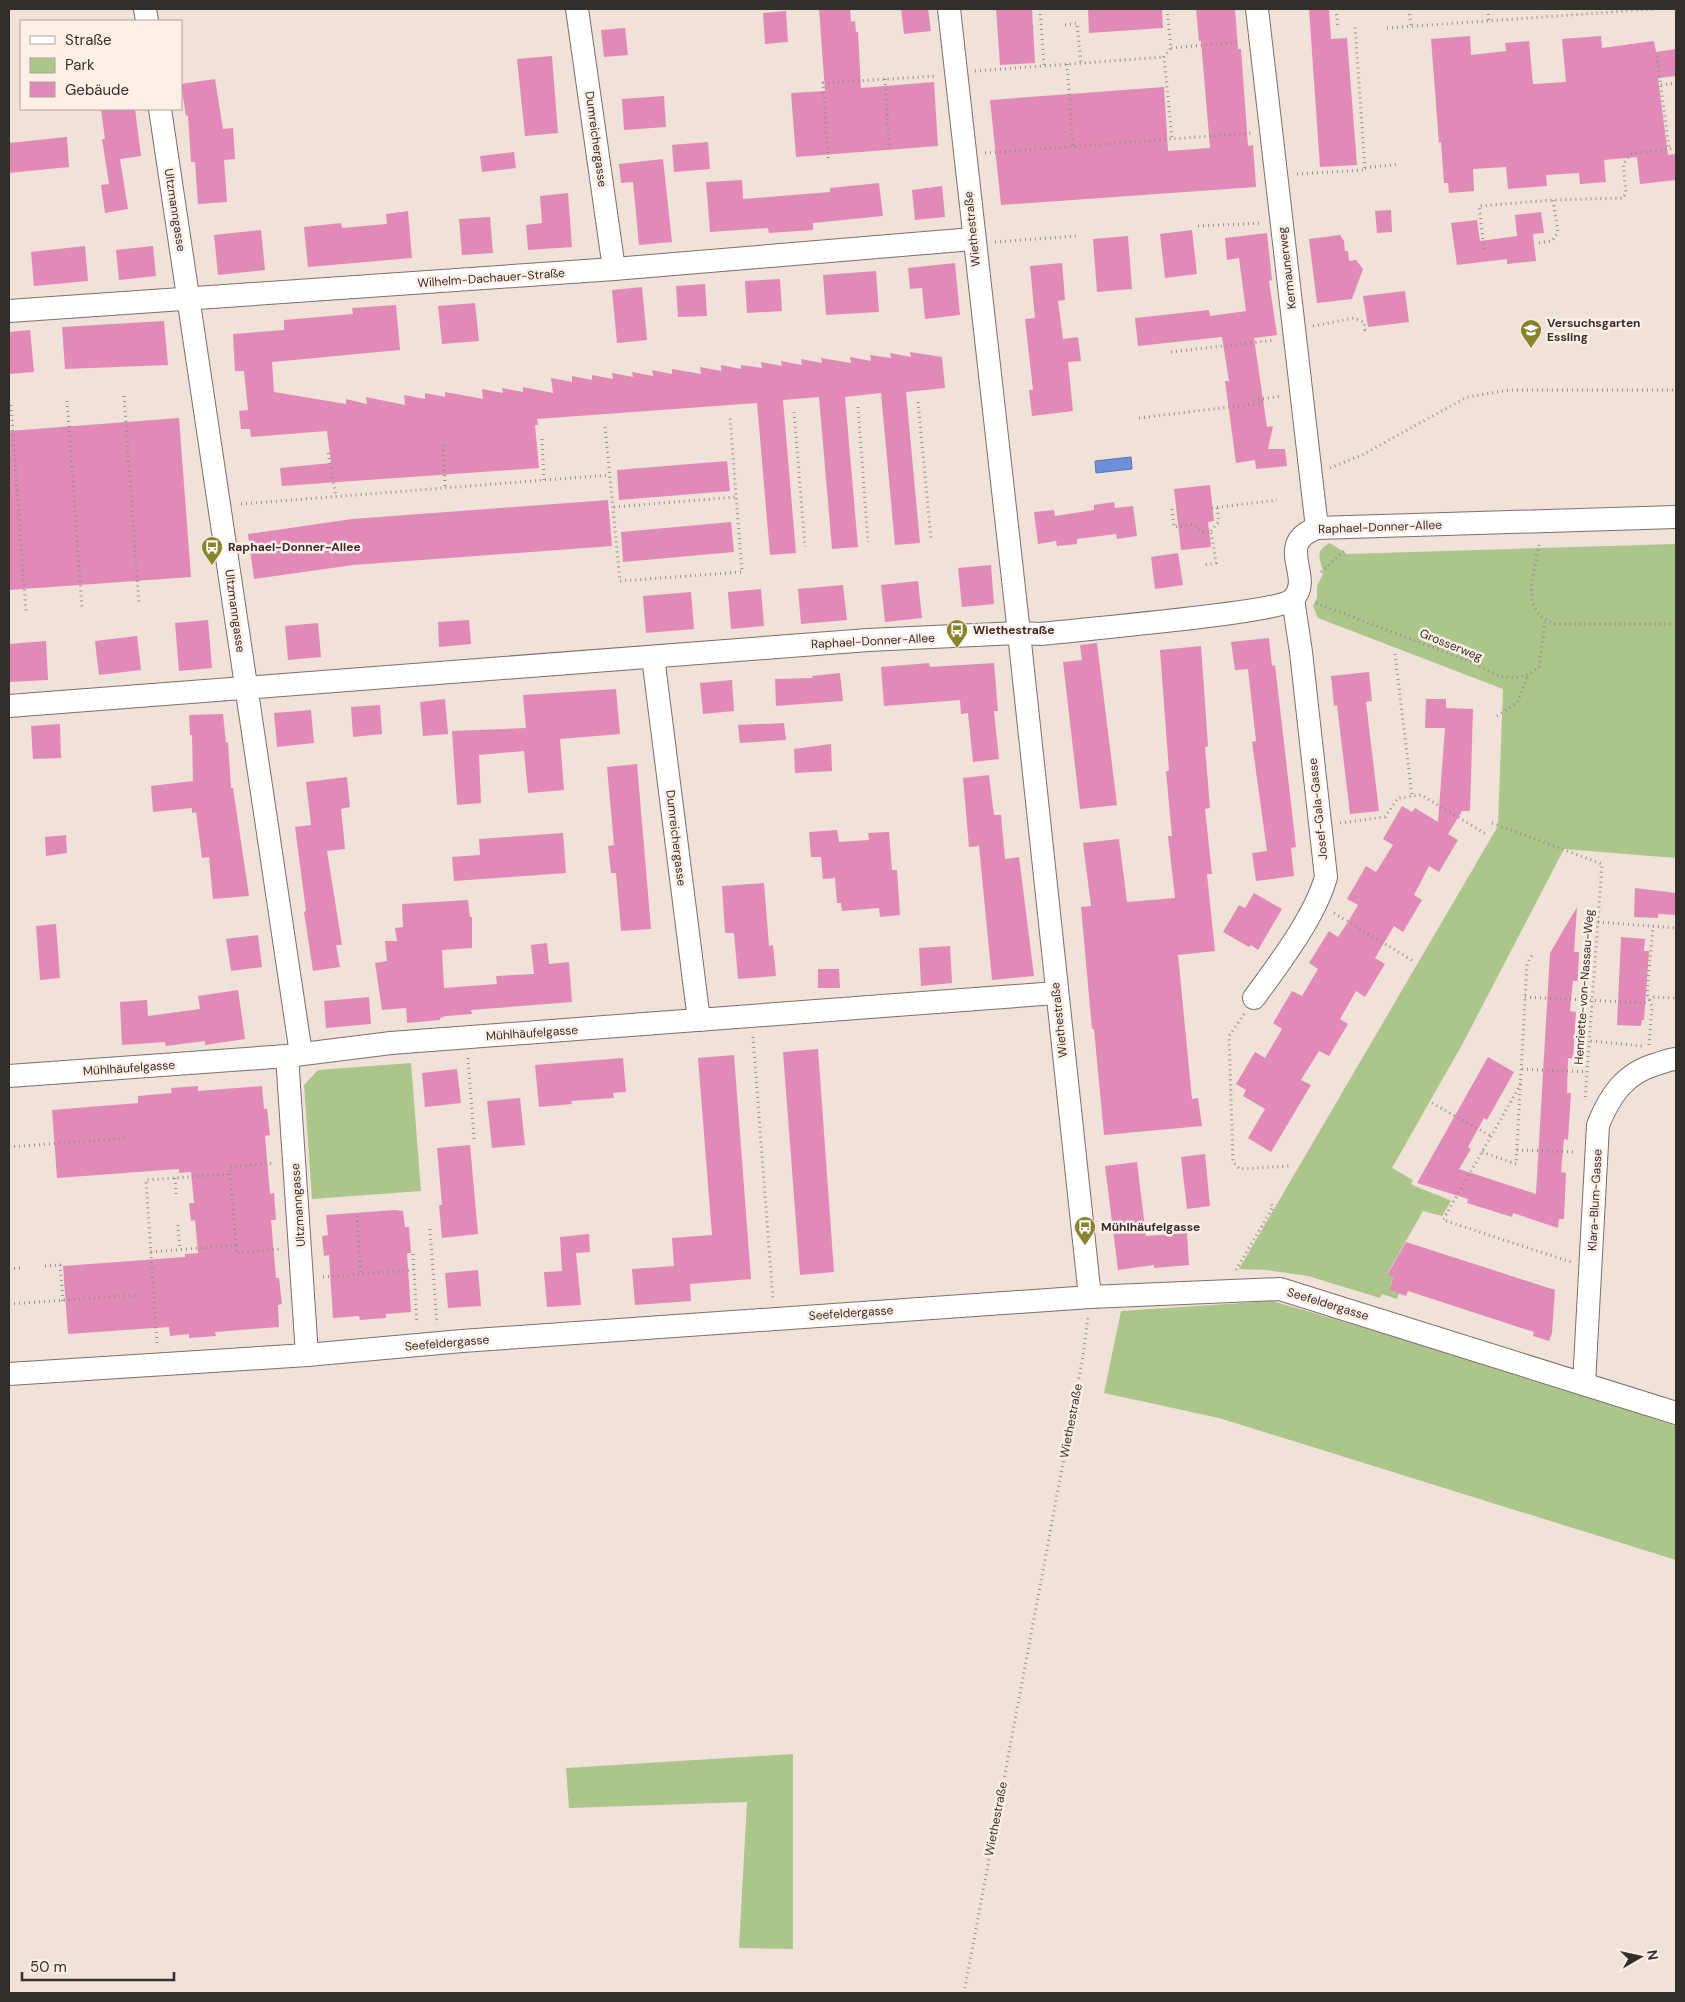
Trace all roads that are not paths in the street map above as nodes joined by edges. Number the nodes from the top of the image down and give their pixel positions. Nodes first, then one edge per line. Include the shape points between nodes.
1 (577, 9) edge
2 (949, 9) edge
3 (1257, 9) edge
4 (160, 110) edge
5 (974, 241) junction
6 (614, 269) junction
7 (188, 300) junction
8 (9, 311) edge
9 (1676, 517) edge
10 (1317, 528) junction
11 (1303, 600) junction
12 (1019, 633) junction
13 (653, 657) junction
14 (246, 688) junction
15 (9, 706) edge
16 (1056, 993) junction
17 (1254, 998) road end
18 (699, 1020) junction
19 (294, 1055) junction
20 (1676, 1059) edge
21 (9, 1076) edge
22 (1090, 1296) junction
23 (307, 1355) junction
24 (9, 1374) edge
25 (1584, 1384) junction
26 (1676, 1413) edge

1 - 6 street, Dumreichergasse
2 - 5 street, Wiethestraße
3 - 10 street, Kermaunerweg
4 - 7 street, Ultzmanngasse
5 - 6 street, Wilhelm-Dachauer-Straße
5 - 12 street, Wiethestraße
6 - 7 street, Wilhelm-Dachauer-Straße
7 - 8 street, Wilhelm-Dachauer-Straße
7 - 14 street, Ultzmanngasse
9 - 10 street, Raphael-Donner-Allee
10 - 11 street, Raphael-Donner-Allee via 1304,533 1296,543 1298,590
11 - 12 street, Raphael-Donner-Allee via 1266,608 1041,634
11 - 17 street, Josef-Gala-Gasse via 1301,652 1326,877 1316,902 1281,962
12 - 13 street, Raphael-Donner-Allee via 868,640
12 - 16 street, Wiethestraße
13 - 14 street, Raphael-Donner-Allee
13 - 18 street, Dumreichergasse
14 - 15 street, Raphael-Donner-Allee
14 - 19 street, Ultzmanngasse
16 - 18 street, Mühlhäufelgasse
16 - 22 street, Wiethestraße
18 - 19 street, Mühlhäufelgasse via 391,1043
19 - 21 street, Mühlhäufelgasse
19 - 23 street, Ultzmanngasse
20 - 25 street, Klara-Blum-Gasse via 1644,1068 1624,1080 1607,1102 1598,1125
22 - 23 street, Seefeldergasse
22 - 25 street, Seefeldergasse via 1280,1289
23 - 24 street, Seefeldergasse
25 - 26 street, Seefeldergasse

